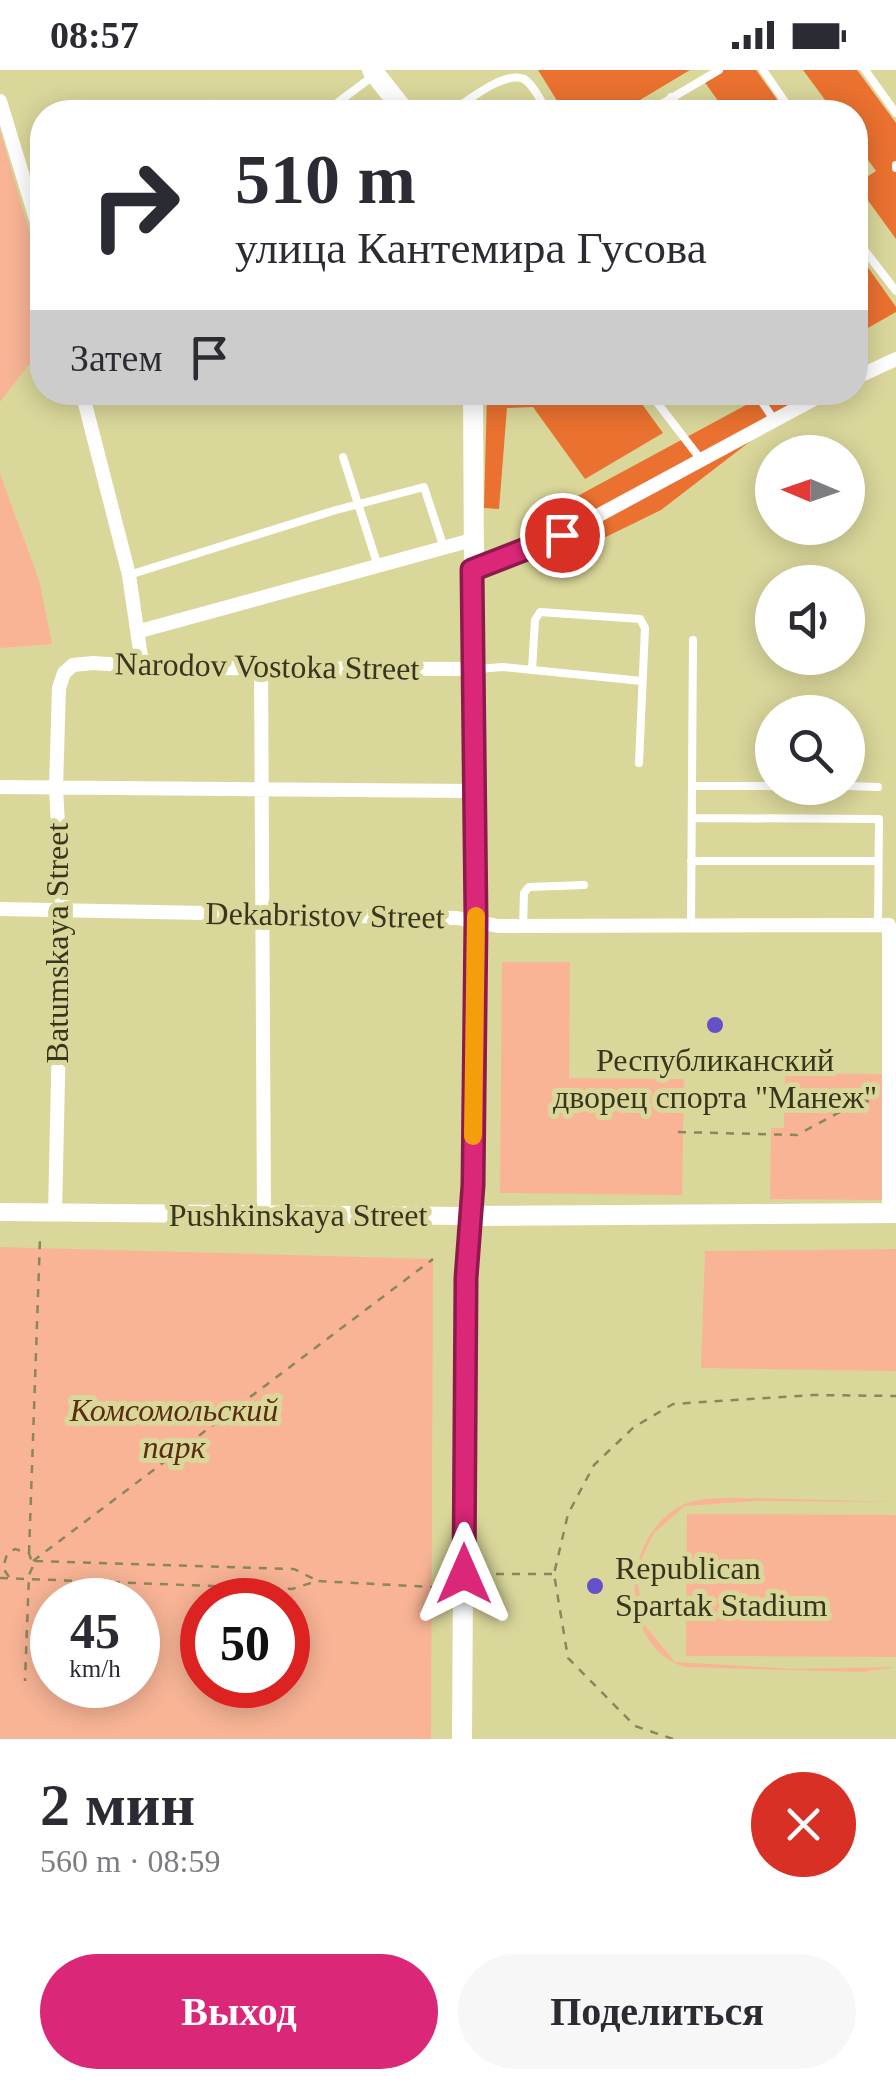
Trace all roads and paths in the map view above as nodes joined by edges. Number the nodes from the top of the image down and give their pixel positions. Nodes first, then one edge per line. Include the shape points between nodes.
1 (719, 70) edge
2 (763, 70) edge
3 (865, 70) edge
4 (374, 72) edge
5 (671, 97) junction
6 (340, 100) edge
7 (396, 100) edge
8 (469, 100) edge
9 (540, 100) edge
10 (666, 100) edge
11 (673, 100) edge
12 (784, 100) edge
13 (0, 101) edge
14 (896, 113) edge
15 (30, 200) edge
16 (868, 255) edge
17 (896, 291) edge
18 (896, 359) edge
19 (868, 372) edge
20 (85, 405) edge
21 (473, 405) edge
22 (659, 405) edge
23 (764, 405) edge
24 (804, 405) edge
25 (776, 421) junction
26 (343, 457) dead end
27 (702, 461) junction
28 (359, 504) junction
29 (472, 540) junction
30 (443, 545) junction
31 (377, 563) junction
32 (472, 570) junction
33 (129, 575) junction
34 (140, 631) junction
35 (693, 640) dead end
36 (142, 664) junction
37 (260, 666) junction
38 (474, 670) junction
39 (532, 670) junction
40 (64, 672) joint
41 (642, 680) junction
42 (639, 763) dead end
43 (692, 786) junction
44 (755, 786) edge
45 (865, 786) edge
46 (878, 786) dead end
47 (0, 788) edge
48 (56, 788) junction
49 (261, 791) junction
50 (474, 791) junction
51 (692, 818) junction
52 (692, 861) junction
53 (878, 861) junction
54 (584, 886) dead end
55 (0, 910) edge
56 (61, 911) junction
57 (264, 912) junction
58 (476, 920) junction
59 (523, 926) junction
60 (691, 926) junction
61 (888, 926) edge
62 (889, 1105) junction
63 (678, 1132) dead end
64 (0, 1212) edge
65 (892, 1213) edge
66 (55, 1214) junction
67 (470, 1216) junction
68 (264, 1217) junction
69 (40, 1238) dead end
70 (433, 1259) dead end
71 (896, 1396) edge
72 (28, 1552) junction
73 (33, 1561) junction
74 (1, 1566) edge
75 (464, 1574) junction
76 (554, 1574) junction
77 (29, 1577) junction
78 (0, 1578) edge
79 (19, 1580) junction
80 (317, 1581) junction
81 (432, 1587) dead end
82 (25, 1681) dead end
83 (462, 1739) edge
84 (673, 1739) edge

1 - 5 lane
2 - 12 lane
3 - 14 lane
4 - 6 lane
4 - 7 main road
5 - 10 lane
5 - 11 lane
8 - 9 lane via 518,75
13 - 15 street
16 - 17 lane
18 - 19 street
20 - 33 street
21 - 29 main road
22 - 27 lane
23 - 25 lane
24 - 25 street
25 - 27 street
26 - 28 lane
27 - 32 street via 562,535
28 - 30 lane via 424,487
28 - 31 lane
28 - 33 lane
29 - 30 street
29 - 32 main road
30 - 31 street
31 - 34 street
32 - 38 main road
33 - 34 street
34 - 36 street
35 - 43 lane
36 - 37 street, Narodov Vostoka Street
36 - 40 street, Narodov Vostoka Street via 73,665
37 - 38 street, Narodov Vostoka Street
37 - 49 street
38 - 39 lane
38 - 50 main road
39 - 41 lane
39 - 41 lane via 540,612 636,618 645,628
40 - 48 street, Batumskaya Street
41 - 42 lane
43 - 44 lane
43 - 51 lane
45 - 46 lane
47 - 48 street
48 - 49 street
48 - 56 street, Batumskaya Street
49 - 50 street
49 - 57 street
50 - 58 main road
51 - 52 lane
51 - 53 lane via 878,819
52 - 53 lane
52 - 60 lane
53 - 61 lane
54 - 59 lane via 529,888
55 - 56 street, Dekabristov Street
56 - 57 street, Dekabristov Street
56 - 66 street, Batumskaya Street
57 - 58 street, Dekabristov Street
57 - 68 street
58 - 59 street, Dekabristov Street
58 - 67 main road
59 - 60 street, Dekabristov Street
60 - 61 street, Dekabristov Street
61 - 62 street
62 - 63 path via 862,1100 797,1135
62 - 65 street
64 - 66 street, Pushkinskaya Street
65 - 67 main road, Pushkinskaya Street
66 - 68 street, Pushkinskaya Street
67 - 68 street, Pushkinskaya Street
67 - 75 main road
69 - 72 path
70 - 73 path
71 - 76 path via 673,1404 634,1427 594,1466 568,1514
72 - 73 path
72 - 74 path via 15,1549
73 - 77 path
73 - 80 path via 294,1569
74 - 79 path
75 - 76 path
75 - 83 main road
76 - 84 path via 568,1658 636,1726
77 - 79 path
77 - 80 path via 292,1589
77 - 82 path
78 - 79 path
80 - 81 path

